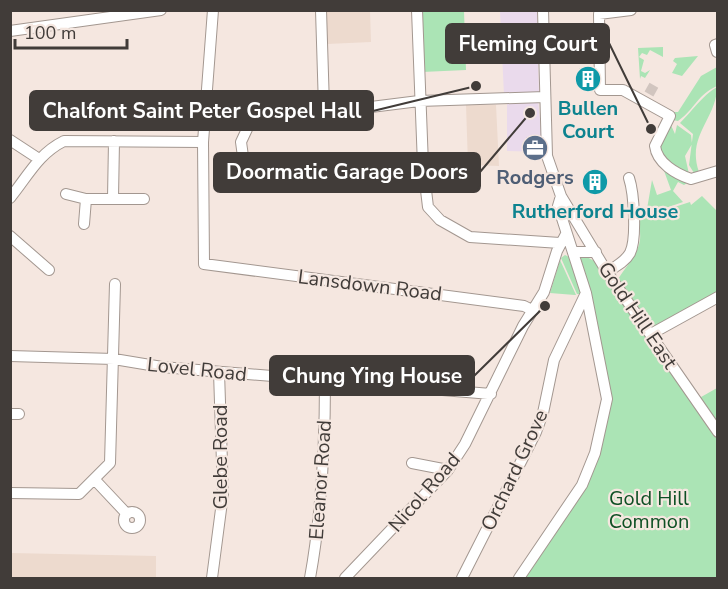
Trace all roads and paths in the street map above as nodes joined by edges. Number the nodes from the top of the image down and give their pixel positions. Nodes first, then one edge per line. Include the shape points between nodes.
1 (161, 10) edge
2 (213, 10) edge
3 (321, 10) edge
4 (417, 10) edge
5 (543, 10) edge
6 (631, 10) edge
7 (10, 31) edge
8 (717, 44) edge
9 (717, 52) edge
10 (545, 97) junction
11 (419, 101) junction
12 (324, 107) junction
13 (206, 109) junction
14 (249, 109) junction
15 (10, 140) edge
16 (114, 141) junction
17 (203, 142) junction
18 (39, 159) junction
19 (717, 171) edge
20 (629, 178) dead end
21 (247, 185) dead end
22 (66, 194) dead end
23 (561, 196) junction
24 (10, 198) edge
25 (86, 198) junction
26 (113, 198) junction
27 (144, 199) dead end
28 (84, 224) dead end
29 (10, 236) edge
30 (563, 239) junction
31 (573, 252) junction
32 (596, 252) junction
33 (49, 270) dead end
34 (608, 272) junction
35 (115, 284) dead end
36 (586, 292) junction
37 (717, 297) edge
38 (532, 310) junction
39 (651, 334) junction
40 (10, 356) edge
41 (114, 358) junction
42 (219, 372) junction
43 (325, 380) junction
44 (491, 394) junction
45 (717, 432) edge
46 (412, 463) dead end
47 (448, 470) junction
48 (95, 480) junction
49 (10, 493) edge
50 (127, 514) dead end
51 (212, 579) edge
52 (310, 579) edge
53 (345, 579) edge
54 (462, 579) edge
55 (519, 579) edge

1 - 7 street
2 - 13 street
3 - 12 street
4 - 11 street
5 - 10 street
6 - 19 street via 599,14 600,90 623,90 670,116 655,146 663,164 691,179
8 - 9 street
10 - 11 street
10 - 23 street via 548,156
11 - 12 street
11 - 30 street via 425,201 436,216 470,237
12 - 14 street
13 - 14 street
13 - 17 street
14 - 21 street via 248,127 241,142
15 - 18 street
16 - 17 street
16 - 18 street via 64,141
16 - 26 street
17 - 38 street, Lansdown Road via 202,260 208,266 464,296
18 - 24 street
20 - 34 street via 634,194 633,245 625,260
22 - 25 street
23 - 30 street via 558,206
23 - 32 street, Gold Hill East
25 - 26 street
25 - 28 street
26 - 27 street
29 - 33 street
30 - 31 street
30 - 38 street, Nicol Road via 548,284
31 - 32 street
31 - 36 street
32 - 34 street, Gold Hill East
34 - 39 street, Gold Hill East
35 - 41 street
36 - 54 street, Orchard Grove via 554,360 536,432
36 - 55 street via 607,388 606,412 582,485
37 - 39 street
38 - 44 street, Nicol Road
39 - 45 street, Gold Hill East
40 - 41 street, Lovel Road
41 - 42 street, Lovel Road
41 - 48 street via 110,463
42 - 43 street, Lovel Road
42 - 51 street, Glebe Road via 223,494
43 - 44 street, Lovel Road
43 - 52 street, Eleanor Road via 321,519
44 - 47 street, Nicol Road
46 - 47 street
47 - 53 street, Nicol Road
48 - 49 street via 80,494
48 - 50 street

